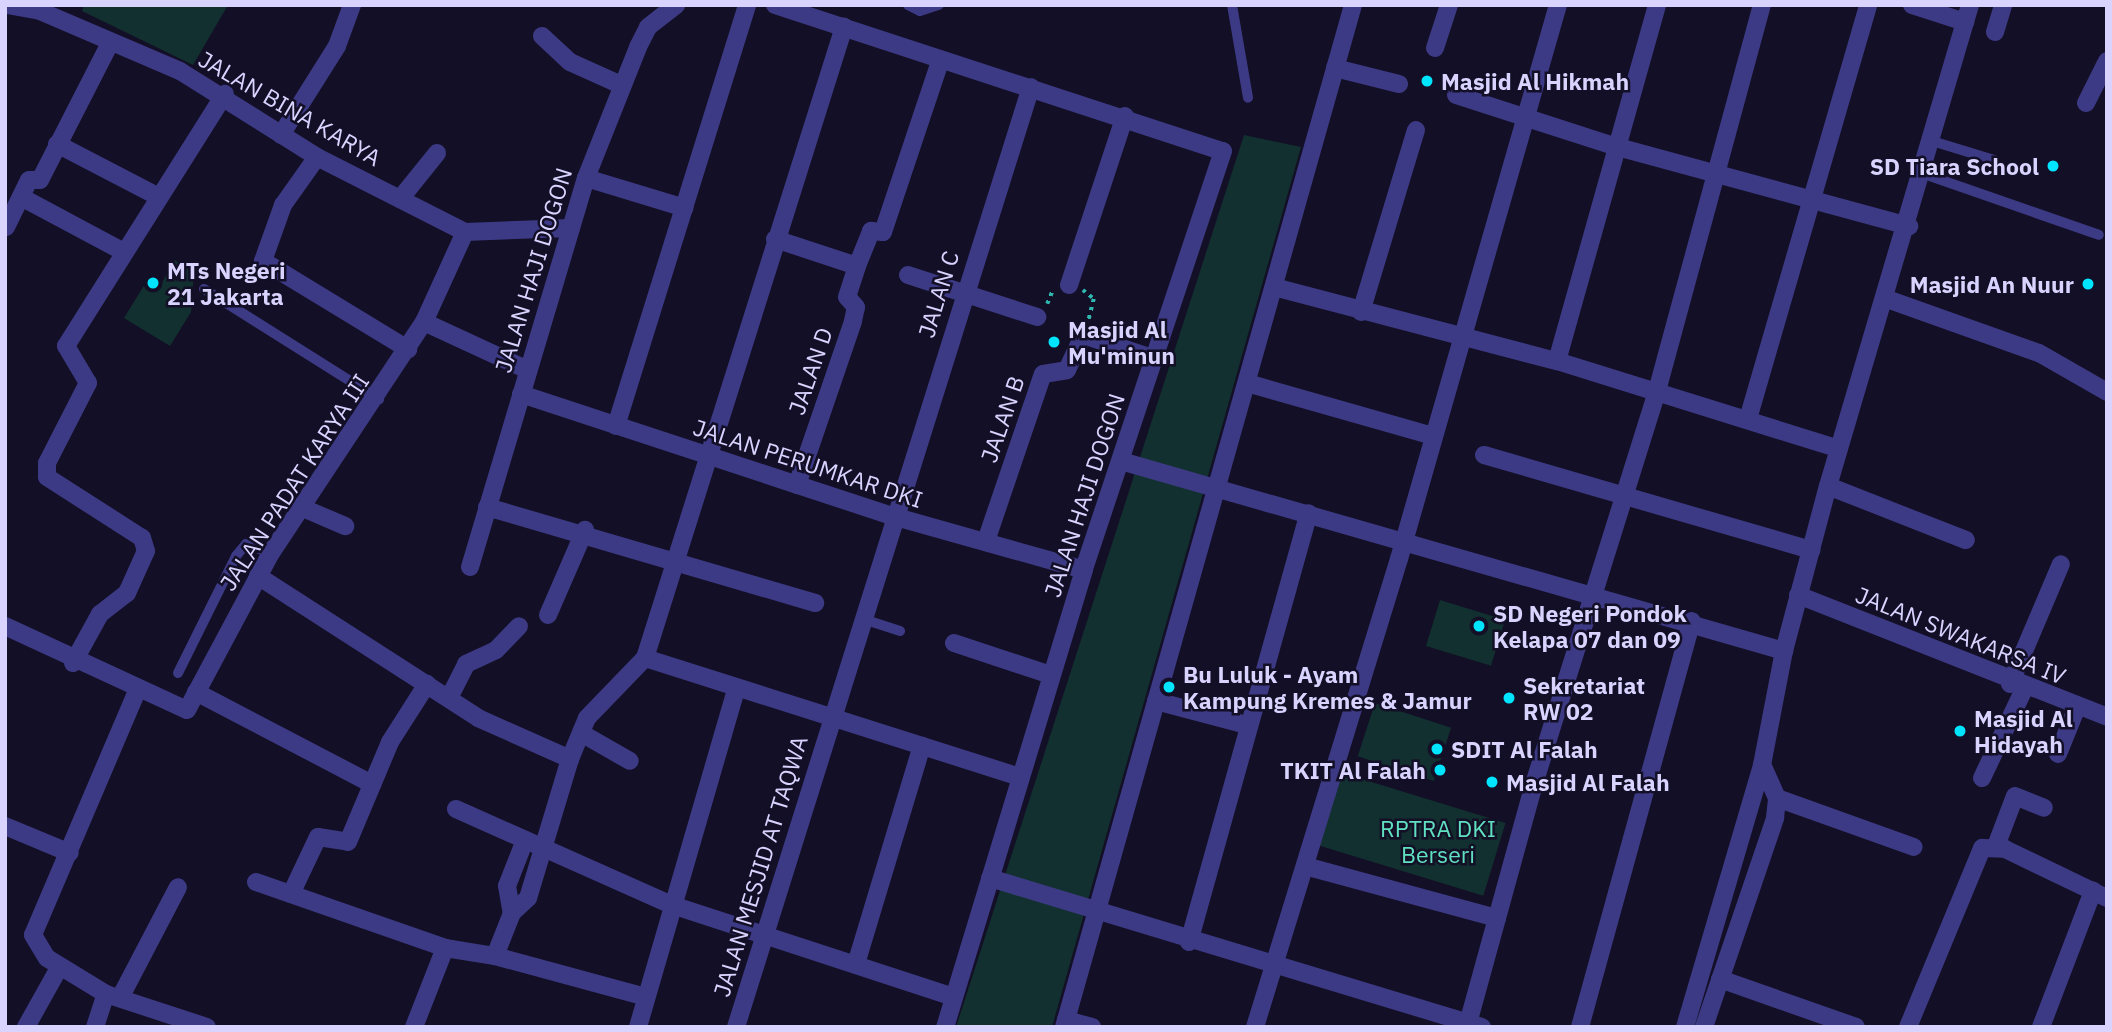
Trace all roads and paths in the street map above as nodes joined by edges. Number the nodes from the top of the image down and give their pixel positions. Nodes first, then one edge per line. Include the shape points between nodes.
1 (9, 5) edge
2 (352, 5) edge
3 (676, 5) edge
4 (747, 5) edge
5 (775, 5) edge
6 (908, 5) edge
7 (939, 5) edge
8 (1233, 5) edge
9 (1342, 5) edge
10 (1353, 5) edge
11 (1450, 5) edge
12 (1558, 5) edge
13 (1657, 5) edge
14 (1762, 5) edge
15 (1868, 5) edge
16 (1912, 5) edge
17 (2003, 5) edge
18 (1968, 14) edge
19 (5, 17) edge
20 (844, 27) junction
21 (1995, 32) dead end
22 (542, 36) dead end
23 (110, 43) junction
24 (1435, 48) dead end
25 (941, 59) junction
26 (2107, 61) edge
27 (1330, 68) junction
28 (1399, 84) dead end
29 (621, 85) junction
30 (1031, 87) junction
31 (225, 94) junction
32 (1456, 95) dead end
33 (1248, 98) dead end
34 (2086, 103) dead end
35 (1125, 116) junction
36 (1526, 116) junction
37 (1416, 130) dead end
38 (281, 135) junction
39 (1932, 141) junction
40 (57, 144) junction
41 (1614, 146) junction
42 (436, 153) dead end
43 (317, 157) junction
44 (1994, 160) dead end
45 (1712, 170) junction
46 (1924, 174) junction
47 (586, 177) junction
48 (21, 197) junction
49 (159, 197) junction
50 (1813, 197) junction
51 (400, 199) junction
52 (685, 208) junction
53 (1909, 226) junction
54 (6, 227) edge
55 (571, 228) junction
56 (465, 232) junction
57 (2099, 235) dead end
58 (775, 239) junction
59 (124, 253) junction
60 (857, 265) junction
61 (908, 275) dead end
62 (1069, 285) dead end
63 (1274, 288) junction
64 (204, 289) dead end
65 (962, 294) junction
66 (1887, 299) junction
67 (1362, 312) junction
68 (1037, 317) dead end
69 (424, 322) junction
70 (1459, 338) junction
71 (408, 349) junction
72 (1155, 359) junction
73 (1557, 361) junction
74 (528, 370) junction
75 (1247, 383) junction
76 (1657, 391) junction
77 (2107, 392) edge
78 (521, 394) junction
79 (379, 399) junction
80 (1748, 419) junction
81 (616, 426) junction
82 (1433, 436) junction
83 (1839, 449) junction
84 (1484, 455) dead end
85 (708, 457) junction
86 (1121, 461) junction
87 (1218, 484) junction
88 (797, 485) junction
89 (1828, 486) junction
90 (1621, 494) junction
91 (487, 507) junction
92 (303, 508) junction
93 (1309, 513) junction
94 (896, 517) junction
95 (345, 526) dead end
96 (586, 530) junction
97 (1404, 540) junction
98 (1966, 540) dead end
99 (986, 541) junction
100 (1811, 550) junction
101 (271, 553) junction
102 (674, 559) junction
103 (2061, 564) dead end
104 (470, 567) dead end
105 (1084, 570) junction
106 (258, 576) junction
107 (1591, 594) junction
108 (1798, 595) junction
109 (815, 603) dead end
110 (548, 615) dead end
111 (863, 619) junction
112 (1692, 621) junction
113 (5, 626) edge
114 (519, 626) dead end
115 (900, 631) dead end
116 (954, 643) dead end
117 (1784, 651) junction
118 (645, 658) junction
119 (74, 663) junction
120 (178, 673) dead end
121 (1051, 675) junction
122 (427, 684) junction
123 (2017, 686) junction
124 (736, 690) junction
125 (137, 691) junction
126 (196, 692) junction
127 (449, 698) junction
128 (1156, 701) junction
129 (2077, 707) junction
130 (2107, 717) edge
131 (831, 720) junction
132 (1246, 725) junction
133 (581, 733) junction
134 (922, 746) junction
135 (2058, 754) dead end
136 (570, 759) junction
137 (631, 761) dead end
138 (1762, 765) junction
139 (1020, 777) junction
140 (1982, 778) dead end
141 (372, 784) junction
142 (1777, 798) junction
143 (2044, 807) dead end
144 (456, 808) dead end
145 (5, 826) edge
146 (525, 841) junction
147 (1992, 846) junction
148 (1914, 847) dead end
149 (543, 848) junction
150 (70, 853) junction
151 (1305, 866) junction
152 (990, 878) junction
153 (256, 882) dead end
154 (178, 887) dead end
155 (290, 894) junction
156 (2100, 895) edge
157 (669, 904) junction
158 (1097, 912) junction
159 (512, 913) junction
160 (1497, 918) junction
161 (761, 933) junction
162 (1189, 942) junction
163 (445, 948) junction
164 (495, 956) junction
165 (856, 964) junction
166 (1273, 965) junction
167 (59, 968) junction
168 (1720, 979) junction
169 (113, 996) junction
170 (646, 997) junction
171 (953, 997) junction
172 (1065, 1023) edge
173 (1473, 1026) edge
174 (26, 1027) edge
175 (95, 1027) edge
176 (207, 1027) edge
177 (414, 1027) edge
178 (638, 1027) edge
179 (736, 1027) edge
180 (946, 1027) edge
181 (1092, 1027) edge
182 (1255, 1027) edge
183 (1580, 1027) edge
184 (1685, 1027) edge
185 (1704, 1027) edge
186 (1856, 1027) edge
187 (1908, 1027) edge
188 (2041, 1027) edge

1 - 19 street
1 - 23 street, JALAN BINA KARYA via 40,11
2 - 38 street via 337,46
3 - 29 street, JALAN HAJI DOGON via 648,27
4 - 52 street
5 - 20 street, JALAN HAJI DOGON
6 - 7 lane via 920,11
8 - 33 lane
9 - 27 street
10 - 27 street
11 - 24 street
12 - 36 street
13 - 41 street
14 - 45 street
15 - 50 street
16 - 18 street
17 - 21 street
18 - 39 street
20 - 25 street, JALAN HAJI DOGON
20 - 58 street
22 - 29 street via 569,62
23 - 31 street, JALAN BINA KARYA
23 - 40 street
25 - 30 street, JALAN HAJI DOGON
25 - 60 street via 883,232 871,231
26 - 34 street
27 - 28 street
27 - 63 street
29 - 47 street, JALAN HAJI DOGON
30 - 35 street, JALAN HAJI DOGON
30 - 65 street, JALAN C
31 - 38 street, JALAN BINA KARYA
31 - 49 street
32 - 36 street
35 - 62 street
35 - 72 street, JALAN HAJI DOGON via 1223,151
36 - 41 street
36 - 70 street
37 - 67 street
38 - 43 street, JALAN BINA KARYA
39 - 44 lane
39 - 46 street
40 - 48 street via 40,180 29,180
40 - 49 street
41 - 45 street
41 - 73 street
42 - 51 street
43 - 51 street, JALAN BINA KARYA
43 - 71 street via 283,205 262,261
45 - 50 street
45 - 76 street
46 - 53 street
46 - 57 lane
47 - 52 street
47 - 55 street, JALAN HAJI DOGON
48 - 54 street
48 - 59 street
49 - 59 street
50 - 53 street
50 - 80 street
51 - 56 street, JALAN BINA KARYA
52 - 81 street
53 - 66 street
55 - 56 street
55 - 74 street, JALAN HAJI DOGON
56 - 69 street, JALAN PADAT KARYA III
58 - 60 street
58 - 85 street
59 - 119 street via 66,346 88,383 45,468 50,482 142,538 146,553 127,593 100,614
60 - 88 street, JALAN D via 847,298 855,313
61 - 65 street
63 - 67 street
63 - 75 street
64 - 79 lane
65 - 68 street
65 - 94 street, JALAN C
66 - 77 street via 2039,352
66 - 83 street
67 - 70 street
69 - 71 street, JALAN PADAT KARYA III
69 - 74 street
70 - 73 street
70 - 82 street
71 - 79 street, JALAN PADAT KARYA III
72 - 86 street, JALAN HAJI DOGON
72 - 99 street, JALAN B via 1083,335 1068,370 1043,374
73 - 76 street
74 - 78 street, JALAN HAJI DOGON
75 - 82 street
75 - 87 street
76 - 80 street
76 - 90 street
78 - 81 street, JALAN PERUMKAR DKI
78 - 91 street, JALAN HAJI DOGON
79 - 92 street, JALAN PADAT KARYA III
80 - 83 street
81 - 85 street, JALAN PERUMKAR DKI
82 - 97 street
83 - 89 street
84 - 90 street
85 - 88 street, JALAN PERUMKAR DKI
85 - 102 street
86 - 87 street
86 - 105 street, JALAN HAJI DOGON
87 - 93 street
87 - 128 street
88 - 94 street, JALAN PERUMKAR DKI
89 - 98 street
89 - 100 street
90 - 100 street
90 - 107 street
91 - 96 street
91 - 104 street, JALAN HAJI DOGON
92 - 95 street
92 - 101 street, JALAN PADAT KARYA III
93 - 97 street
93 - 132 street
94 - 99 street, JALAN PERUMKAR DKI
94 - 111 street, JALAN C
96 - 102 street
96 - 110 street
97 - 107 street
97 - 151 street
99 - 105 street, JALAN PERUMKAR DKI
100 - 108 street
101 - 106 street, JALAN PADAT KARYA III
101 - 120 lane via 246,544 236,556
102 - 109 street
102 - 118 street
103 - 123 street
105 - 121 street, JALAN HAJI DOGON
106 - 122 street
106 - 126 street, JALAN PADAT KARYA III
107 - 112 street
107 - 160 street
108 - 117 street
108 - 123 street, JALAN SWAKARSA IV
111 - 115 lane
111 - 131 street, JALAN MESJID AT TAQWA
112 - 117 street
112 - 183 street
113 - 119 street
114 - 127 street via 496,650 467,664
116 - 121 street
117 - 138 street
118 - 124 street
118 - 133 street
119 - 125 street
121 - 139 street, JALAN HAJI DOGON
122 - 127 street
122 - 141 street
123 - 129 street, JALAN SWAKARSA IV
123 - 140 street
124 - 131 street
124 - 157 street
125 - 126 street via 184,711
125 - 150 street
126 - 141 street
127 - 136 street
128 - 132 street
128 - 158 street
129 - 130 street, JALAN SWAKARSA IV
129 - 135 street
131 - 134 street
131 - 161 street, JALAN MESJID AT TAQWA
132 - 162 street
133 - 136 street
133 - 137 street
134 - 139 street
134 - 165 street
136 - 149 street
138 - 142 street
138 - 184 street
139 - 152 street, JALAN HAJI DOGON
141 - 155 street via 348,842 318,837
142 - 148 street
142 - 168 street
143 - 147 street via 2015,796
144 - 146 street
145 - 150 street
146 - 149 street
146 - 159 street via 508,886
147 - 156 street
147 - 187 street via 1976,856
149 - 157 street
149 - 159 street via 528,898
150 - 167 street via 33,935 38,950
151 - 160 street
151 - 166 street
152 - 158 street
152 - 171 street, JALAN HAJI DOGON
153 - 155 street
154 - 169 street
155 - 163 street
156 - 188 street
157 - 161 street
157 - 170 street
158 - 162 street
158 - 172 street
159 - 164 street
160 - 173 street
161 - 165 street
161 - 179 street, JALAN MESJID AT TAQWA
162 - 166 street
163 - 164 street
163 - 177 street
164 - 170 street
165 - 171 street
166 - 173 street
166 - 182 street
167 - 169 street
167 - 174 street
168 - 185 street
168 - 186 street
169 - 175 street
169 - 176 street
170 - 178 street
171 - 180 street, JALAN HAJI DOGON
172 - 181 street

